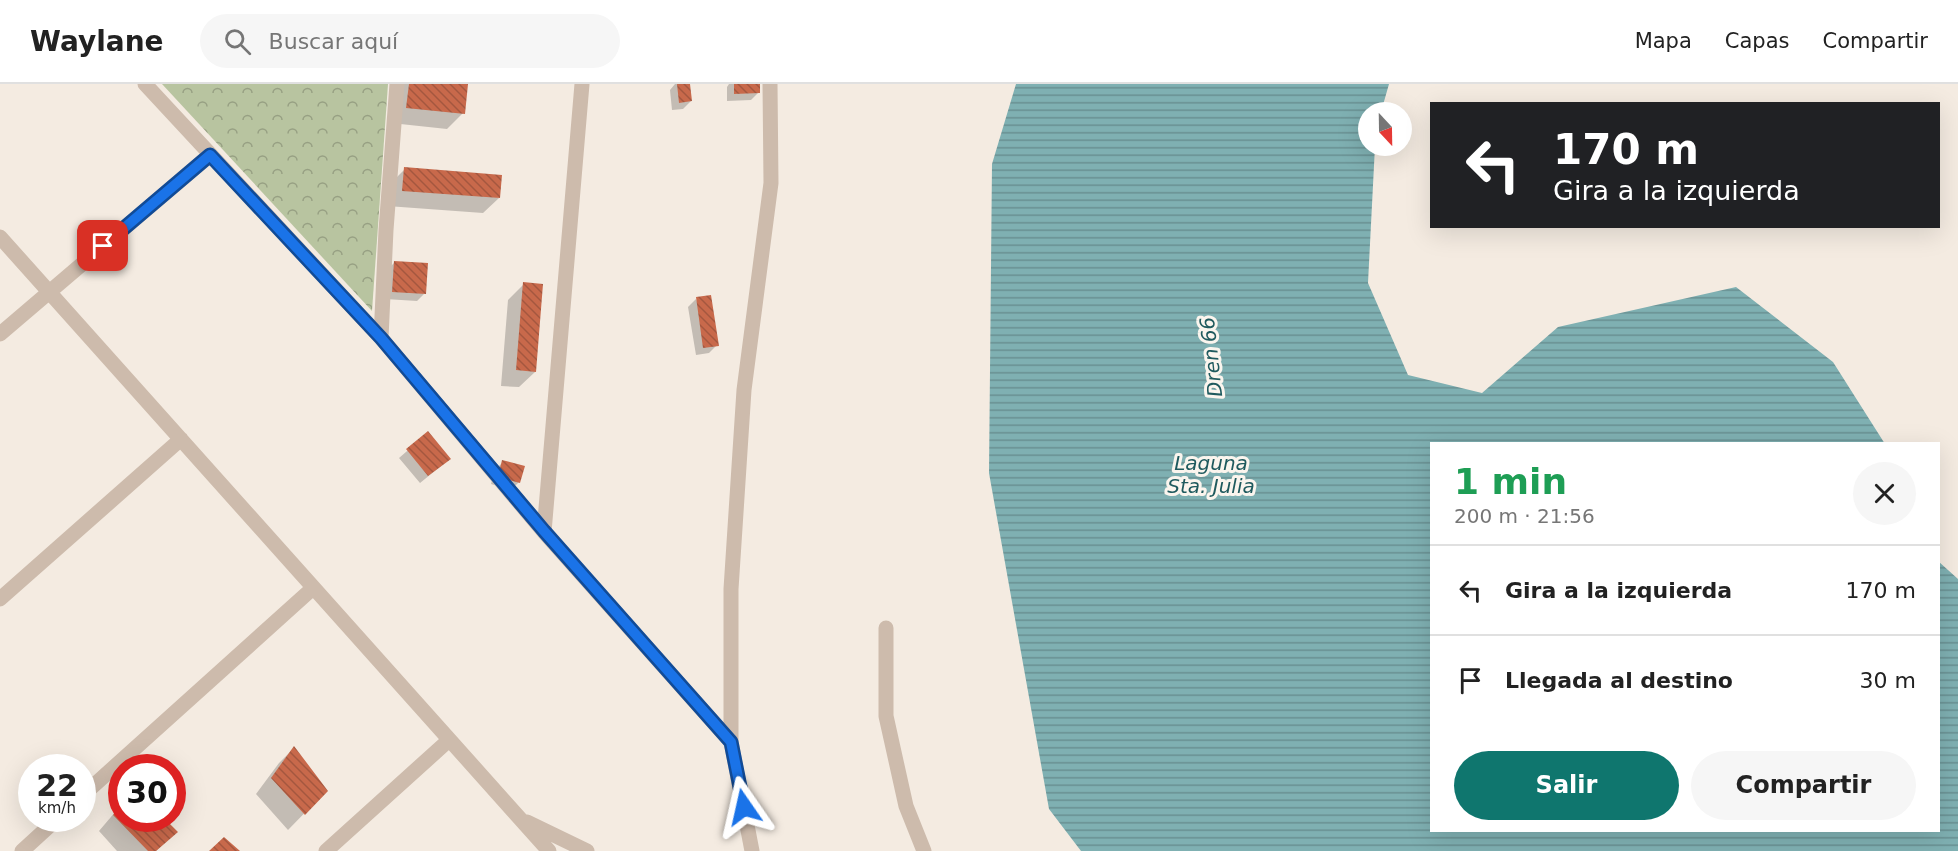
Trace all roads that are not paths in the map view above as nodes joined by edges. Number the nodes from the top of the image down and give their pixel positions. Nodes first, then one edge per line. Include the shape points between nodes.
1 (145, 84) edge
2 (397, 84) edge
3 (582, 84) edge
4 (770, 84) edge
5 (210, 155) junction
6 (0, 237) edge
7 (49, 292) junction
8 (0, 334) edge
9 (381, 338) junction
10 (181, 439) junction
11 (544, 531) junction
12 (313, 588) junction
13 (0, 599) edge
14 (886, 627) dead end
15 (449, 740) junction
16 (731, 742) junction
17 (96, 783) edge
18 (518, 817) junction
19 (43, 832) edge
20 (22, 851) edge
21 (326, 851) edge
22 (549, 851) edge
23 (586, 851) edge
24 (752, 851) edge
25 (924, 851) edge

1 - 5 street
2 - 9 street
3 - 11 street
4 - 16 street via 771,183 744,390 731,589
5 - 7 street
5 - 9 street
6 - 7 street
7 - 8 street
7 - 10 street
9 - 11 street
10 - 12 street
10 - 13 street
11 - 16 street
12 - 15 street
12 - 17 street
14 - 25 street via 888,726 906,806
15 - 18 street
15 - 21 street
16 - 24 street
18 - 22 street
18 - 23 street
19 - 20 street

